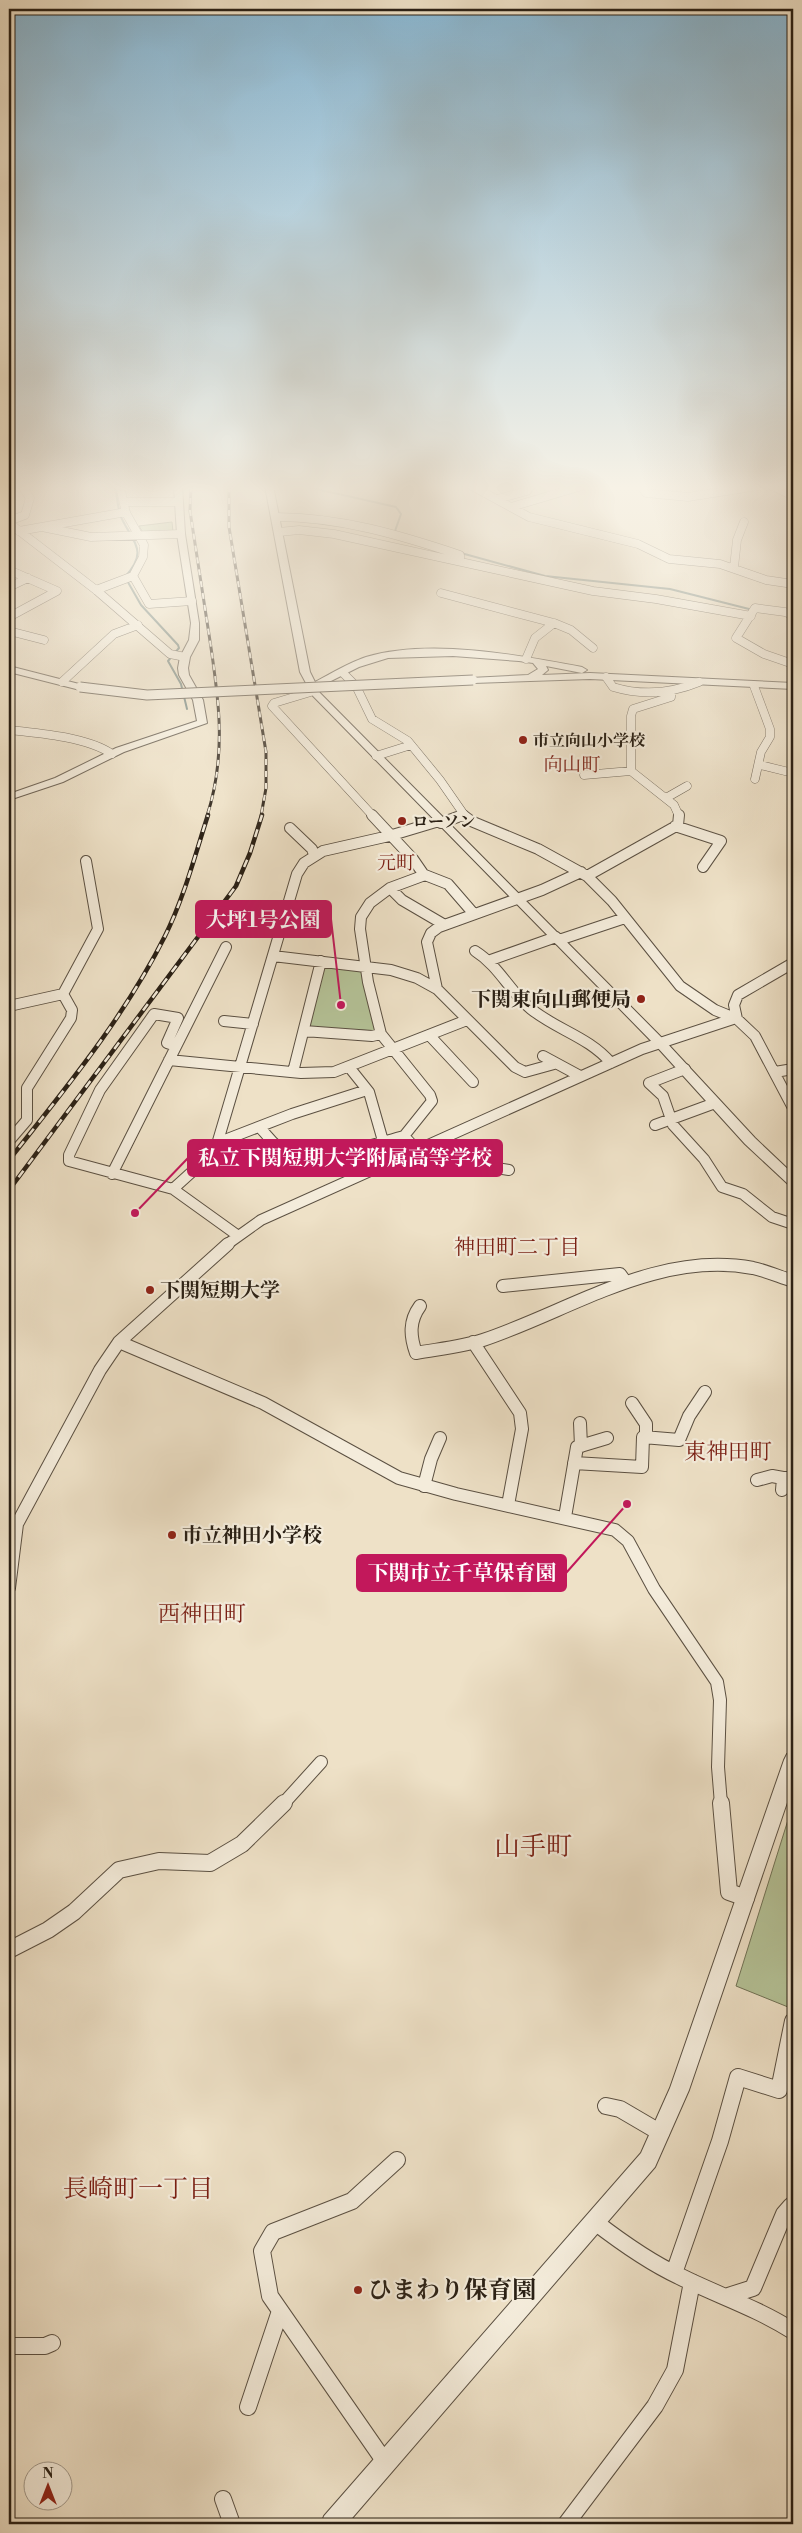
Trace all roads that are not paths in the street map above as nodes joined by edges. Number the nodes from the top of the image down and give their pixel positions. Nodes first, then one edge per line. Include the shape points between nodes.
1 (32, 604) edge
2 (113, 604) edge
3 (193, 604) edge
4 (293, 604) edge
5 (482, 604) edge
6 (695, 604) edge
7 (489, 606) joint
8 (9, 607) edge
9 (19, 611) junction
10 (753, 612) junction
11 (791, 614) edge
12 (9, 617) edge
13 (554, 623) junction
14 (138, 625) junction
15 (9, 631) edge
16 (96, 636) dead end
17 (45, 641) dead end
18 (106, 641) junction
19 (593, 648) dead end
20 (182, 656) junction
21 (531, 660) junction
22 (793, 664) edge
23 (9, 669) edge
24 (343, 673) junction
25 (606, 677) junction
26 (530, 678) junction
27 (620, 678) junction
28 (62, 682) junction
29 (699, 682) junction
30 (725, 683) junction
31 (754, 686) junction
32 (793, 686) edge
33 (313, 689) junction
34 (671, 692) junction
35 (9, 730) edge
36 (411, 745) junction
37 (112, 754) junction
38 (376, 756) junction
39 (760, 765) junction
40 (631, 771) junction
41 (793, 773) edge
42 (584, 774) dead end
43 (755, 779) dead end
44 (687, 786) dead end
45 (9, 797) edge
46 (666, 798) junction
47 (463, 815) junction
48 (440, 822) junction
49 (675, 826) junction
50 (290, 828) dead end
51 (389, 836) junction
52 (314, 855) junction
53 (86, 861) dead end
54 (703, 867) dead end
55 (584, 874) junction
56 (424, 875) junction
57 (390, 888) junction
58 (518, 899) junction
59 (474, 914) junction
60 (625, 918) junction
61 (443, 924) junction
62 (557, 939) junction
63 (226, 947) dead end
64 (475, 951) dead end
65 (272, 956) junction
66 (488, 961) junction
67 (321, 962) junction
68 (793, 963) edge
69 (367, 968) junction
70 (437, 989) junction
71 (63, 994) junction
72 (9, 1006) edge
73 (735, 1019) junction
74 (467, 1020) junction
75 (224, 1021) dead end
76 (253, 1024) junction
77 (304, 1031) junction
78 (381, 1034) junction
79 (430, 1036) junction
80 (661, 1044) junction
81 (176, 1046) junction
82 (393, 1051) junction
83 (543, 1056) dead end
84 (169, 1060) junction
85 (610, 1063) junction
86 (554, 1064) junction
87 (241, 1066) junction
88 (349, 1067) junction
89 (685, 1069) junction
90 (793, 1069) edge
91 (293, 1072) junction
92 (776, 1072) junction
93 (580, 1076) junction
94 (473, 1082) dead end
95 (367, 1090) junction
96 (715, 1103) junction
97 (793, 1108) edge
98 (671, 1119) junction
99 (655, 1126) dead end
100 (259, 1127) junction
101 (404, 1136) junction
102 (9, 1141) edge
103 (383, 1141) junction
104 (217, 1143) junction
105 (417, 1150) junction
106 (509, 1170) dead end
107 (112, 1174) junction
108 (793, 1181) edge
109 (173, 1189) junction
110 (793, 1224) edge
111 (237, 1235) junction
112 (625, 1281) junction
113 (793, 1281) edge
114 (503, 1286) dead end
115 (420, 1306) dead end
116 (119, 1342) junction
117 (473, 1342) junction
118 (705, 1392) dead end
119 (632, 1403) dead end
120 (580, 1424) dead end
121 (440, 1438) dead end
122 (607, 1438) dead end
123 (646, 1438) junction
124 (581, 1446) junction
125 (574, 1463) junction
126 (757, 1480) dead end
127 (786, 1482) edge
128 (424, 1486) junction
129 (508, 1505) junction
130 (565, 1517) junction
131 (13, 1524) edge
132 (9, 1588) edge
133 (793, 1760) edge
134 (321, 1762) dead end
135 (746, 1898) junction
136 (9, 1950) edge
137 (793, 2021) edge
138 (606, 2106) dead end
139 (661, 2133) junction
140 (397, 2160) dead end
141 (793, 2207) edge
142 (595, 2222) junction
143 (674, 2273) junction
144 (692, 2282) junction
145 (728, 2296) junction
146 (280, 2311) junction
147 (793, 2331) edge
148 (52, 2342) dead end
149 (9, 2346) edge
150 (248, 2407) dead end
151 (385, 2462) junction
152 (223, 2499) dead end
153 (232, 2524) edge
154 (332, 2524) edge
155 (566, 2524) edge

1 - 9 street
2 - 14 street
3 - 20 street via 196,623 194,640
4 - 33 street via 306,672
5 - 7 street
6 - 10 street
7 - 13 street
8 - 9 street
9 - 12 street
10 - 11 street
10 - 22 street via 736,638 764,654
13 - 19 street via 571,630
13 - 21 street via 535,637
14 - 18 street via 118,632
14 - 20 street via 170,654
15 - 17 street
16 - 18 street
18 - 28 street
20 - 37 street via 184,675 194,689 202,723
21 - 24 street via 484,655 392,655 366,660
21 - 26 street via 541,665 542,670
21 - 27 street
23 - 28 street
24 - 33 street
24 - 36 street via 356,686 372,719
25 - 26 street
25 - 27 street
25 - 34 street via 613,687 632,693
26 - 28 street, bridge via 147,695 118,694
27 - 29 street
29 - 30 street
29 - 34 street
30 - 31 street
30 - 32 street
31 - 32 street
31 - 39 street via 770,729 770,737 761,752
33 - 38 street
33 - 51 street via 272,706
34 - 40 street via 671,697 633,710
35 - 37 street via 85,743
36 - 38 street
36 - 47 street
37 - 45 street via 60,780
38 - 48 street
39 - 41 street
39 - 43 street
40 - 42 street
40 - 46 street
44 - 46 street
46 - 49 street via 679,813
47 - 48 street
47 - 55 street
48 - 51 street
48 - 58 street
49 - 54 street via 722,841
49 - 55 street
50 - 52 street
51 - 52 street
51 - 56 street via 418,864
52 - 65 street via 297,874
53 - 71 street via 98,929
55 - 58 street
55 - 60 street
56 - 57 street
56 - 59 street via 448,884
57 - 61 street via 402,900
57 - 69 street via 370,902 361,917
58 - 59 street
58 - 62 street
59 - 61 street
60 - 62 street
60 - 73 street via 680,986 693,997
61 - 70 street via 431,933 427,942
62 - 66 street
62 - 80 street
63 - 81 street
64 - 66 street
65 - 67 street
65 - 76 street
66 - 85 street via 532,1009 598,1048
67 - 69 street
67 - 77 street
68 - 73 street via 738,995 734,1006
69 - 70 street via 401,973
69 - 78 street
70 - 74 street
71 - 72 street via 45,996 22,1006
71 - 102 street via 73,1013 27,1088 27,1120
73 - 80 street
73 - 92 street via 756,1036
74 - 79 street
74 - 86 street via 515,1067 525,1072
75 - 76 street
76 - 87 street
77 - 78 street
77 - 91 street
78 - 82 street
79 - 82 street
79 - 94 street
80 - 85 street
80 - 89 street
81 - 84 street
81 - 107 street via 167,1043 178,1018 154,1014 100,1090 69,1161
82 - 88 street
82 - 101 street via 432,1101
83 - 86 street
84 - 87 street
84 - 107 street
85 - 93 street
86 - 93 street
87 - 91 street
87 - 104 street
88 - 91 street via 334,1072
88 - 95 street
89 - 96 street
89 - 98 street via 649,1083 664,1096
90 - 92 street
92 - 97 street
93 - 105 street
95 - 100 street
95 - 103 street
96 - 98 street
96 - 108 street
98 - 99 street
98 - 110 street via 704,1158 722,1187 743,1194 772,1217
100 - 103 street via 269,1139 290,1152 332,1153
100 - 104 street
101 - 103 street
101 - 105 street
104 - 109 street via 215,1151
105 - 106 street via 437,1171 484,1166
105 - 111 street via 260,1220
107 - 109 street
109 - 111 street
111 - 116 street
112 - 113 street via 645,1274 719,1264 762,1270
112 - 114 street via 620,1274
112 - 117 street via 490,1338
115 - 117 street via 412,1316 410,1335 416,1353
116 - 128 street via 263,1403 382,1470
116 - 131 street
117 - 129 street via 520,1413 522,1429
118 - 123 street via 679,1440
119 - 123 street via 646,1424
120 - 124 street
121 - 128 street
122 - 124 street
123 - 125 street via 643,1438 642,1467
124 - 125 street via 577,1446
125 - 130 street
126 - 127 street via 772,1476
128 - 129 street
129 - 130 street
130 - 135 street via 615,1530 628,1541 654,1589 717,1682 720,1700 718,1767 729,1892
131 - 132 street
133 - 135 street
134 - 136 street via 278,1810 218,1859 210,1863 159,1861 120,1870 74,1912
135 - 139 street via 694,2050
137 - 143 street via 779,2090 738,2077 720,2141
138 - 139 street via 620,2109
139 - 142 street via 648,2160
140 - 146 street via 352,2200 273,2232 262,2251 270,2296
141 - 145 street via 784,2214 753,2288
142 - 143 street via 625,2246
142 - 151 street
143 - 144 street
144 - 145 street
144 - 155 street via 674,2370 655,2406
145 - 147 street
146 - 150 street
146 - 151 street
148 - 149 street via 45,2346
151 - 154 street
152 - 153 street

